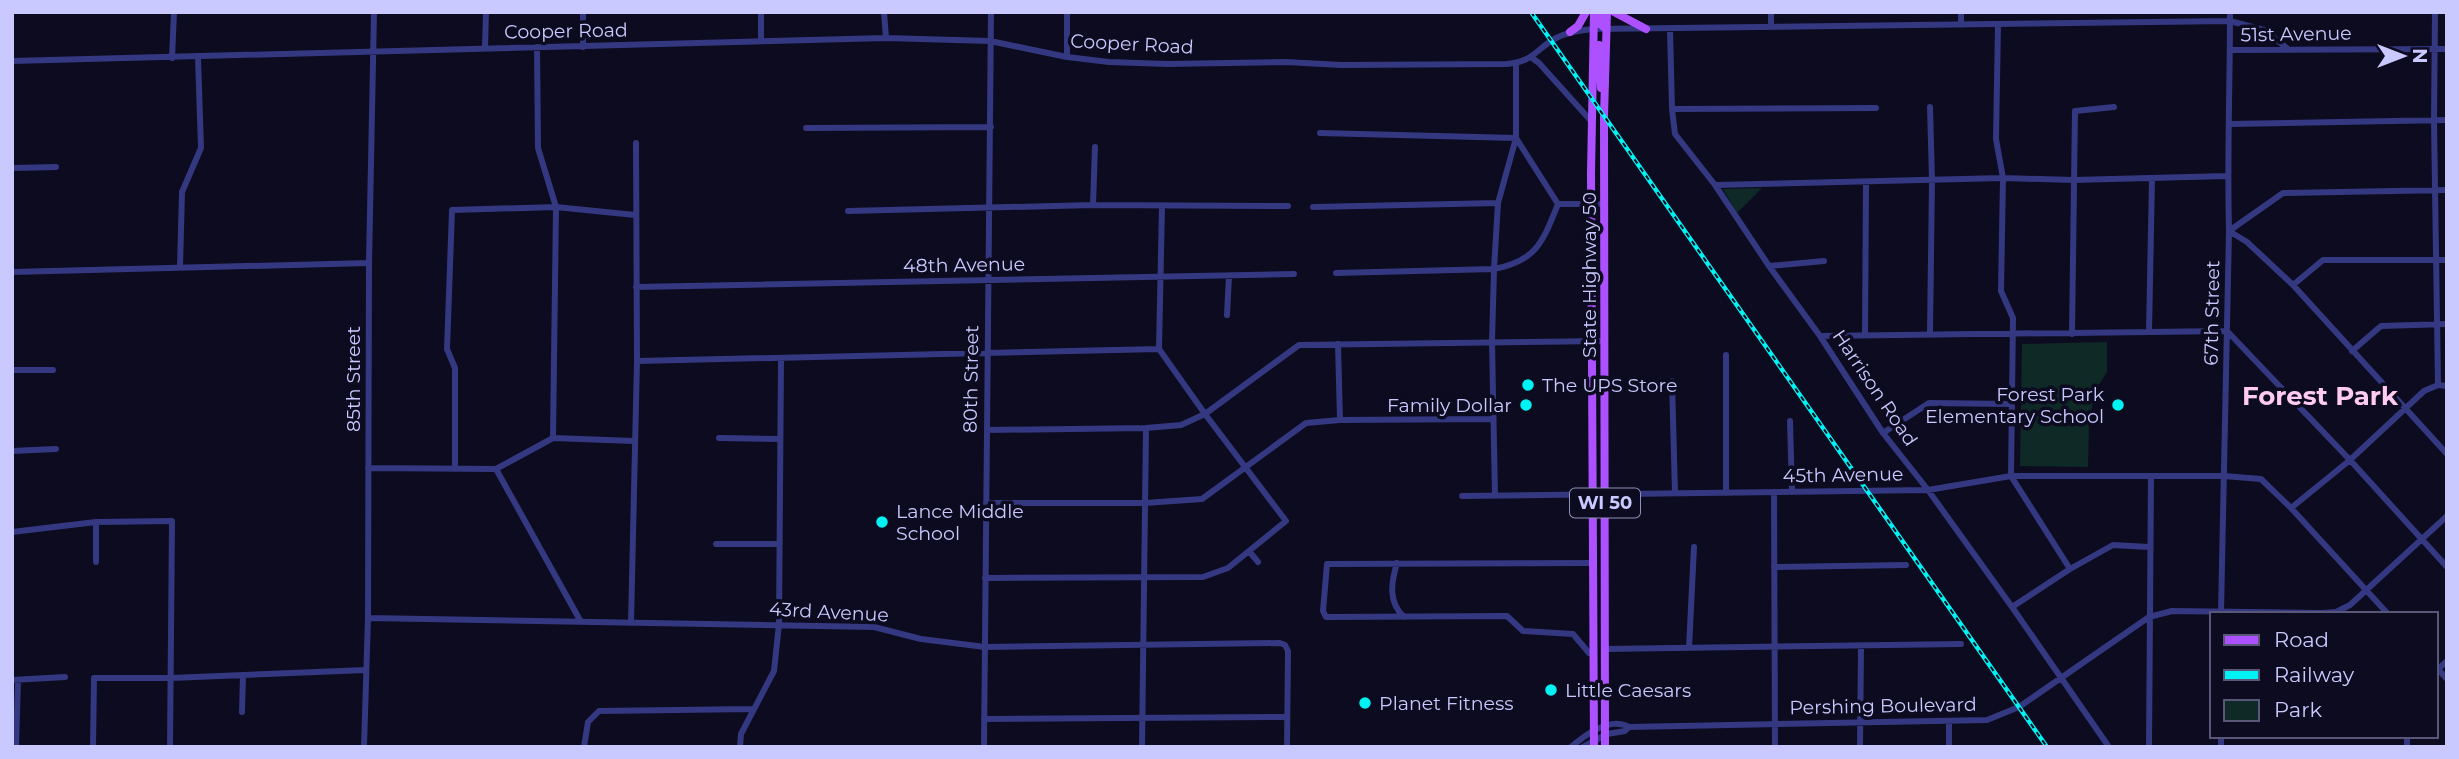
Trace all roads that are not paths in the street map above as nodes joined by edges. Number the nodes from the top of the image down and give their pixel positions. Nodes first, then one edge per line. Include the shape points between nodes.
1 (174, 12) edge
2 (374, 12) edge
3 (486, 12) edge
4 (583, 12) edge
5 (761, 12) edge
6 (884, 12) edge
7 (991, 12) edge
8 (1067, 12) edge
9 (1586, 12) edge
10 (1594, 12) edge
11 (1600, 12) edge
12 (1607, 12) edge
13 (1614, 12) edge
14 (1771, 12) edge
15 (1961, 12) edge
16 (2080, 12) edge
17 (2230, 12) edge
18 (2435, 12) edge
19 (2230, 21) junction
20 (2080, 22) junction
21 (1961, 24) junction
22 (1998, 24) junction
23 (1771, 27) junction
24 (1594, 29) junction
25 (1606, 29) junction
26 (1646, 29) junction
27 (1670, 29) junction
28 (1570, 32) junction
29 (886, 38) junction
30 (761, 41) junction
31 (990, 41) junction
32 (537, 47) junction
33 (583, 47) junction
34 (485, 48) junction
35 (2288, 49) junction
36 (2434, 49) junction
37 (2447, 49) edge
38 (2230, 50) junction
39 (373, 51) junction
40 (198, 57) junction
41 (1067, 57) junction
42 (172, 58) junction
43 (1532, 58) junction
44 (12, 61) edge
45 (1516, 63) junction
46 (1604, 101) junction
47 (1930, 107) dead end
48 (2114, 107) dead end
49 (1876, 108) dead end
50 (1672, 109) junction
51 (2447, 120) edge
52 (2434, 121) junction
53 (1592, 122) junction
54 (2230, 124) junction
55 (991, 127) junction
56 (806, 128) dead end
57 (1320, 132) dead end
58 (1516, 138) junction
59 (636, 143) dead end
60 (1095, 147) dead end
61 (56, 167) dead end
62 (12, 168) edge
63 (2227, 176) junction
64 (2003, 178) junction
65 (2152, 178) junction
66 (1932, 180) junction
67 (2073, 180) junction
68 (1866, 182) junction
69 (1715, 185) junction
70 (2436, 190) junction
71 (2447, 190) edge
72 (1498, 204) junction
73 (1558, 204) junction
74 (1591, 204) junction
75 (1604, 204) junction
76 (1093, 205) junction
77 (1162, 206) junction
78 (1288, 206) dead end
79 (556, 207) junction
80 (1313, 207) dead end
81 (989, 209) junction
82 (848, 212) dead end
83 (635, 215) junction
84 (2230, 231) junction
85 (2436, 260) junction
86 (2447, 260) edge
87 (1824, 261) dead end
88 (369, 263) junction
89 (1769, 266) junction
90 (180, 267) junction
91 (1494, 269) junction
92 (12, 272) edge
93 (1336, 273) dead end
94 (1294, 274) dead end
95 (1229, 276) junction
96 (1161, 278) junction
97 (989, 281) junction
98 (2293, 285) junction
99 (636, 287) junction
100 (1227, 315) dead end
101 (2438, 324) junction
102 (2447, 324) edge
103 (2227, 331) junction
104 (2149, 332) junction
105 (1930, 333) junction
106 (2013, 334) junction
107 (2071, 334) junction
108 (1864, 335) junction
109 (1820, 336) junction
110 (1592, 341) junction
111 (1605, 341) junction
112 (1492, 342) junction
113 (1338, 344) junction
114 (1159, 349) junction
115 (2352, 351) junction
116 (987, 352) junction
117 (1726, 355) dead end
118 (781, 359) junction
119 (637, 361) junction
120 (12, 370) edge
121 (53, 370) dead end
122 (1672, 381) dead end
123 (2438, 385) junction
124 (2447, 386) edge
125 (2010, 404) junction
126 (2404, 408) junction
127 (1205, 414) junction
128 (1493, 419) junction
129 (1340, 420) junction
130 (1790, 421) dead end
131 (1146, 429) junction
132 (987, 430) junction
133 (1883, 433) junction
134 (553, 438) junction
135 (719, 438) dead end
136 (780, 439) junction
137 (634, 441) junction
138 (56, 449) dead end
139 (12, 451) edge
140 (2447, 454) edge
141 (2350, 460) junction
142 (1247, 467) junction
143 (368, 468) junction
144 (455, 469) junction
145 (496, 469) junction
146 (2011, 476) junction
147 (2151, 476) junction
148 (2224, 476) junction
149 (1928, 490) junction
150 (1774, 492) junction
151 (1793, 492) junction
152 (1675, 493) junction
153 (1726, 493) junction
154 (1593, 494) junction
155 (1605, 494) junction
156 (1462, 496) dead end
157 (1495, 496) junction
158 (986, 503) junction
159 (1145, 503) junction
160 (2291, 508) junction
161 (2447, 516) edge
162 (96, 522) junction
163 (12, 532) edge
164 (2421, 539) junction
165 (716, 544) dead end
166 (778, 544) junction
167 (1694, 547) dead end
168 (2149, 547) junction
169 (1250, 551) junction
170 (96, 562) dead end
171 (1258, 562) dead end
172 (1594, 563) junction
173 (1397, 564) junction
174 (1906, 565) dead end
175 (1774, 567) junction
176 (2447, 567) edge
177 (2070, 569) junction
178 (1143, 577) junction
179 (985, 578) junction
180 (2367, 590) junction
181 (2012, 607) junction
182 (2221, 612) edge
183 (2386, 612) edge
184 (1404, 617) junction
185 (2150, 617) junction
186 (368, 618) junction
187 (581, 622) junction
188 (631, 623) junction
189 (779, 624) junction
190 (1143, 643) junction
191 (1961, 644) dead end
192 (1861, 646) junction
193 (985, 647) junction
194 (1774, 647) junction
195 (1689, 648) junction
196 (1604, 649) junction
197 (1589, 653) dead end
198 (366, 670) junction
199 (243, 675) junction
200 (65, 677) dead end
201 (171, 678) junction
202 (15, 680) edge
203 (2061, 680) junction
204 (753, 709) junction
205 (242, 712) dead end
206 (1287, 717) junction
207 (984, 719) junction
208 (1142, 719) junction
209 (1949, 722) junction
210 (1860, 723) junction
211 (1605, 724) junction
212 (1775, 724) junction
213 (1629, 727) junction
214 (1605, 734) junction
215 (1594, 740) edge
216 (16, 747) edge
217 (93, 747) edge
218 (170, 747) edge
219 (364, 747) edge
220 (584, 747) edge
221 (740, 747) edge
222 (984, 747) edge
223 (1142, 747) edge
224 (1287, 747) edge
225 (1571, 747) edge
226 (1583, 747) edge
227 (1605, 747) edge
228 (1775, 747) edge
229 (1860, 747) edge
230 (1949, 747) edge
231 (2109, 747) edge
232 (2149, 747) edge

1 - 42 street
2 - 39 street, 85th Street
3 - 34 street
4 - 33 street
5 - 30 street
6 - 29 street
7 - 31 street, 80th Street
8 - 41 street
9 - 28 main road
10 - 24 main road, State Highway 50 / WI 50
11 - 25 main road via 1600,24
12 - 25 main road, State Highway 50 / WI 50
13 - 26 main road
14 - 23 street
15 - 21 street
16 - 20 street
17 - 19 street, 67th Street
18 - 36 street
19 - 20 street
19 - 35 street via 2264,30
19 - 38 street, 67th Street
20 - 22 street
21 - 22 street
21 - 23 street
22 - 64 street via 1996,139
23 - 27 street
24 - 25 street
24 - 28 street
24 - 46 main road via 1599,38
24 - 53 main road, State Highway 50 / WI 50
25 - 26 street
25 - 46 main road, State Highway 50 / WI 50
26 - 27 street
27 - 50 street, Harrison Road
28 - 43 street, Cooper Road
29 - 30 street, Cooper Road
29 - 31 street, Cooper Road
30 - 33 street, Cooper Road
31 - 41 street, Cooper Road
31 - 55 street, 80th Street
32 - 33 street, Cooper Road
32 - 34 street, Cooper Road
32 - 79 street via 538,148
34 - 39 street, Cooper Road
35 - 36 street, 51st Avenue
35 - 38 street, 51st Avenue
36 - 37 street, 51st Avenue
36 - 52 street
38 - 54 street, 67th Street
39 - 40 street, Cooper Road
39 - 88 street, 85th Street
40 - 42 street, Cooper Road
40 - 90 street via 201,148 182,192
41 - 45 street, Cooper Road via 1168,64
42 - 44 street, Cooper Road
43 - 45 street, Cooper Road
43 - 53 street
45 - 58 street
46 - 75 main road, State Highway 50 / WI 50
47 - 66 street
48 - 67 street via 2075,111
49 - 50 street
50 - 69 street, Harrison Road via 1675,134
51 - 52 street
52 - 54 street
52 - 70 street
53 - 74 main road, State Highway 50 / WI 50
54 - 63 street, 67th Street
55 - 56 street
55 - 81 street, 80th Street
57 - 58 street
58 - 72 street
58 - 73 street
59 - 83 street
60 - 76 street
61 - 62 street
63 - 65 street
63 - 84 street, 67th Street
64 - 66 street
64 - 67 street
64 - 106 street via 2001,291 2013,318
65 - 67 street
65 - 104 street
66 - 68 street
66 - 105 street
67 - 107 street
68 - 69 street
68 - 108 street
69 - 89 street, Harrison Road
70 - 71 street
70 - 84 street via 2283,193
70 - 85 street
72 - 80 street
72 - 91 street
73 - 74 street
73 - 91 street via 1539,247 1513,265
74 - 75 street
74 - 110 main road, State Highway 50 / WI 50
75 - 111 main road, State Highway 50 / WI 50
76 - 77 street
76 - 81 street
77 - 78 street
77 - 96 street
79 - 83 street
79 - 134 street
79 - 144 street via 452,210 447,349 454,368
81 - 82 street
81 - 97 street, 80th Street
83 - 99 street
84 - 98 street
84 - 103 street, 67th Street
85 - 86 street
85 - 98 street via 2323,260
85 - 101 street
87 - 89 street
88 - 90 street
88 - 143 street, 85th Street
89 - 109 street, Harrison Road
90 - 92 street
91 - 93 street
91 - 112 street
94 - 95 street, 48th Avenue
95 - 96 street, 48th Avenue
95 - 100 street
96 - 97 street, 48th Avenue
96 - 114 street
97 - 99 street, 48th Avenue
97 - 116 street, 80th Street
98 - 115 street
99 - 119 street
101 - 102 street
101 - 115 street via 2381,326
101 - 123 street
103 - 104 street
103 - 141 street
103 - 148 street, 67th Street
104 - 107 street
105 - 106 street
105 - 108 street
106 - 107 street
106 - 125 street
108 - 109 street
109 - 133 street, Harrison Road
110 - 111 street
110 - 112 street
110 - 154 main road, State Highway 50 / WI 50
111 - 155 main road, State Highway 50 / WI 50
112 - 113 street
112 - 128 street
113 - 127 street via 1299,345
113 - 129 street
114 - 116 street
114 - 127 street
115 - 126 street
116 - 118 street
116 - 132 street, 80th Street
117 - 153 street
118 - 119 street
118 - 136 street
119 - 137 street
120 - 121 street
122 - 152 street
123 - 124 street
123 - 126 street
125 - 133 street via 1929,403
125 - 146 street
126 - 140 street
126 - 141 street
127 - 131 street via 1181,425
127 - 142 street
128 - 129 street
128 - 157 street
129 - 142 street via 1306,423
130 - 151 street
131 - 132 street
131 - 159 street
132 - 158 street, 80th Street
133 - 149 street, Harrison Road
134 - 137 street
134 - 145 street
135 - 136 street
136 - 166 street
137 - 188 street
138 - 139 street
141 - 160 street
141 - 164 street
142 - 159 street via 1202,499
142 - 169 street via 1286,521
143 - 144 street
143 - 186 street, 85th Street
144 - 145 street
145 - 187 street
146 - 147 street, 45th Avenue
146 - 149 street, 45th Avenue
146 - 177 street
147 - 148 street, 45th Avenue
147 - 168 street
148 - 160 street, 45th Avenue via 2261,479
148 - 182 street, 67th Street
149 - 151 street, 45th Avenue
149 - 181 street, Harrison Road
150 - 151 street, 45th Avenue
150 - 153 street, 45th Avenue
150 - 175 street
152 - 153 street, 45th Avenue
152 - 155 street, 45th Avenue
154 - 155 street, 45th Avenue
154 - 157 street, 45th Avenue
154 - 172 main road, State Highway 50 / WI 50
155 - 196 main road, State Highway 50 / WI 50
156 - 157 street, 45th Avenue
158 - 159 street
158 - 179 street, 80th Street
159 - 178 street
160 - 180 street, 45th Avenue
161 - 164 street, Pershing Boulevard
162 - 163 street
162 - 170 street
162 - 201 street via 172,521
164 - 176 street
164 - 180 street, Pershing Boulevard
165 - 166 street
166 - 189 street
167 - 195 street
168 - 177 street via 2113,545
168 - 185 street
169 - 171 street
169 - 178 street via 1228,568 1203,577
172 - 173 street
172 - 215 main road, State Highway 50 / WI 50
173 - 184 street via 1391,593 1395,610
173 - 184 street via 1327,564 1324,611 1326,617
174 - 175 street
175 - 194 street
177 - 181 street
178 - 179 street
178 - 190 street
179 - 193 street, 80th Street
180 - 182 street, Pershing Boulevard via 2336,612
180 - 183 street, 45th Avenue
181 - 203 street, Harrison Road
182 - 185 street, Pershing Boulevard via 2172,611
184 - 197 street via 1507,616 1523,631 1573,634
185 - 203 street, Pershing Boulevard
185 - 232 street
186 - 187 street, 43rd Avenue
186 - 198 street, 85th Street
187 - 188 street, 43rd Avenue
188 - 189 street, 43rd Avenue
189 - 193 street, 43rd Avenue via 874,627
189 - 204 street via 774,671
190 - 193 street, 43rd Avenue
190 - 206 street, 43rd Avenue via 1285,645
190 - 208 street
191 - 192 street
192 - 194 street
192 - 210 street
193 - 207 street, 80th Street
194 - 195 street
194 - 212 street
195 - 196 street
196 - 211 main road, State Highway 50 / WI 50
198 - 199 street
198 - 219 street, 85th Street
199 - 201 street
199 - 205 street
200 - 202 street
201 - 217 street via 94,678
201 - 218 street
202 - 216 street
203 - 209 street, Pershing Boulevard via 2008,713 1987,720
203 - 231 street, Harrison Road
204 - 220 street via 599,711 588,722
204 - 221 street
206 - 208 street
206 - 224 street
207 - 208 street
207 - 222 street, 80th Street
208 - 223 street
209 - 210 street, Pershing Boulevard
209 - 230 street
210 - 212 street, Pershing Boulevard
210 - 229 street
211 - 213 street, Pershing Boulevard
211 - 214 main road, State Highway 50 / WI 50
211 - 215 street, Pershing Boulevard
212 - 213 street, Pershing Boulevard
212 - 228 street
213 - 214 street, Pershing Boulevard
214 - 215 street, Pershing Boulevard
214 - 227 main road, State Highway 50 / WI 50
215 - 225 street, Pershing Boulevard
215 - 226 street, Pershing Boulevard

